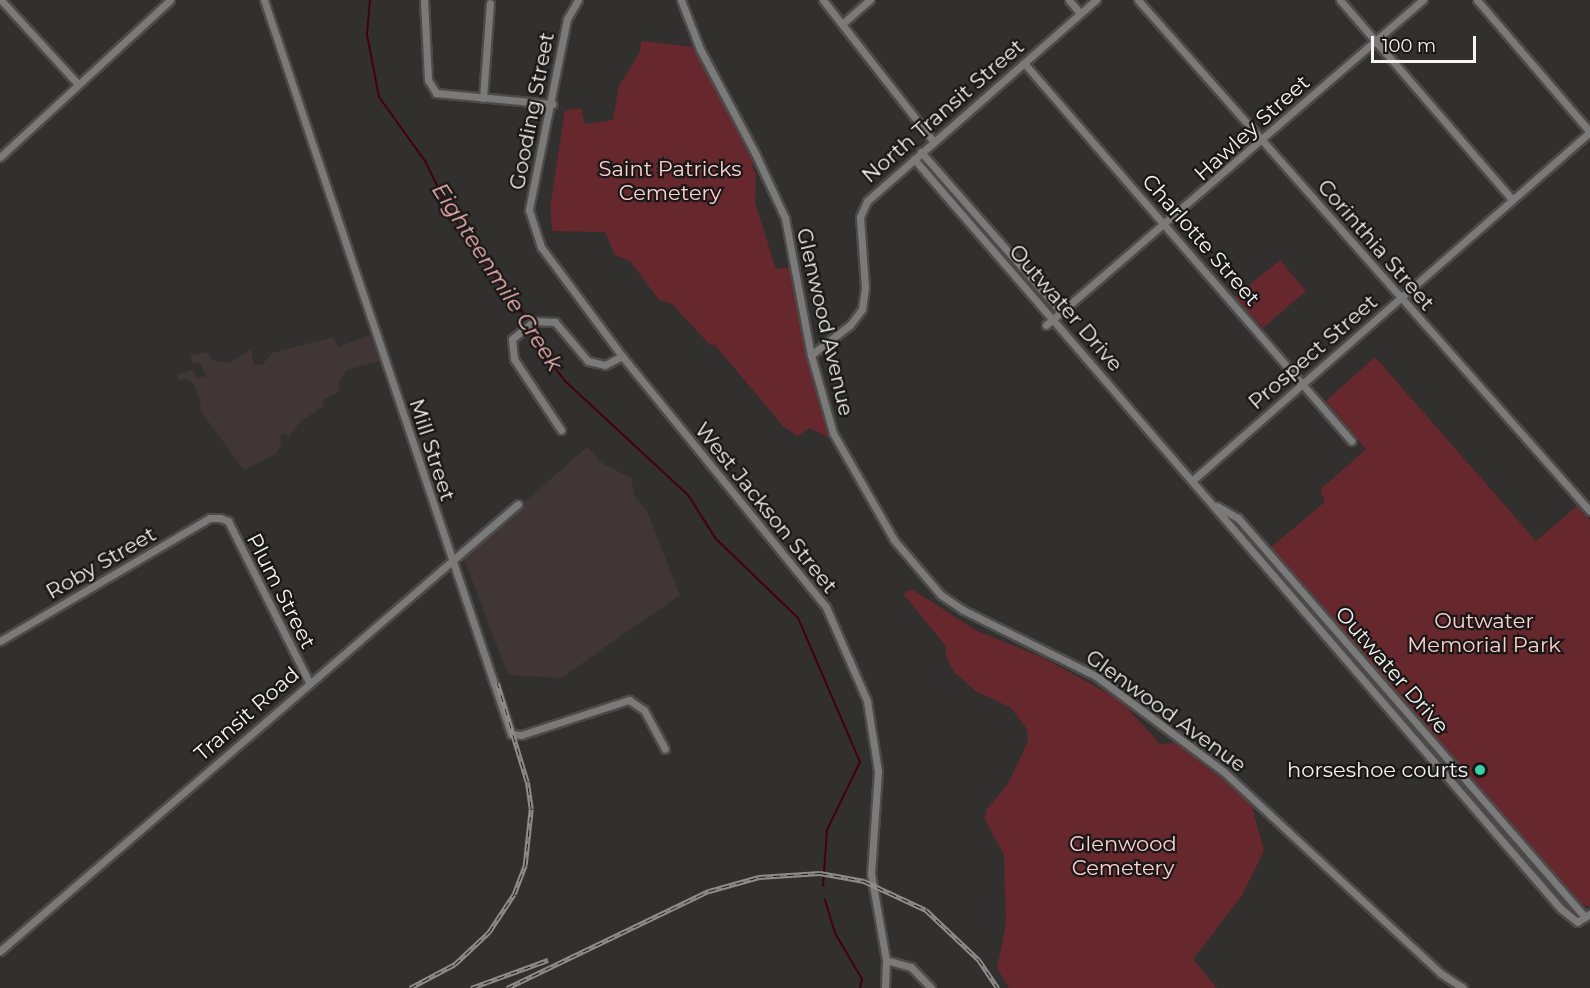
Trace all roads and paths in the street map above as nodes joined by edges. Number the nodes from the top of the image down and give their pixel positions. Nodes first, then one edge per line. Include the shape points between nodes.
1 (1, 0) edge
2 (170, 0) edge
3 (264, 0) edge
4 (424, 0) edge
5 (578, 0) edge
6 (681, 0) edge
7 (823, 0) edge
8 (870, 0) edge
9 (1069, 0) edge
10 (1096, 0) edge
11 (1138, 0) edge
12 (1340, 0) edge
13 (1423, 0) edge
14 (1476, 0) edge
15 (490, 3) dead end
16 (1080, 13) junction
17 (842, 24) junction
18 (1375, 41) junction
19 (1024, 63) junction
20 (78, 84) junction
21 (483, 98) junction
22 (552, 104) junction
23 (1590, 132) edge
24 (1263, 140) junction
25 (933, 141) junction
26 (921, 152) junction
27 (0, 156) edge
28 (914, 159) junction
29 (1512, 199) junction
30 (1167, 225) junction
31 (1400, 297) junction
32 (1061, 312) junction
33 (1053, 319) junction
34 (1046, 325) dead end
35 (811, 355) junction
36 (622, 356) junction
37 (1304, 382) junction
38 (561, 430) dead end
39 (1351, 441) dead end
40 (1194, 479) junction
41 (518, 504) dead end
42 (1217, 506) junction
43 (1590, 511) edge
44 (220, 518) joint
45 (451, 558) junction
46 (0, 641) edge
47 (309, 682) junction
48 (665, 749) dead end
49 (1587, 916) edge
50 (0, 951) edge
51 (886, 960) junction
52 (885, 988) edge
53 (931, 988) edge
54 (1463, 988) edge

1 - 20 street
2 - 20 street
3 - 45 street, Mill Street
4 - 21 street via 428,80 436,93
5 - 22 street, Gooding Street via 567,19
6 - 35 street, Glenwood Avenue via 700,48 784,218
7 - 17 street
8 - 17 street
9 - 16 street
10 - 16 street, North Transit Street
11 - 24 street, Corinthia Street
12 - 18 street
13 - 18 street, Hawley Street
14 - 23 street
15 - 21 street
16 - 19 street, North Transit Street
17 - 25 street
18 - 24 street, Hawley Street
18 - 29 street
19 - 25 street, North Transit Street
19 - 30 street, Charlotte Street
20 - 27 street
21 - 22 street
22 - 36 street, Gooding Street via 529,210 541,247
23 - 29 street, Prospect Street
24 - 30 street, Hawley Street
24 - 31 street, Corinthia Street
25 - 26 street, North Transit Street
26 - 28 street, North Transit Street
26 - 32 street, Outwater Drive
28 - 33 street, Outwater Drive
28 - 35 street, North Transit Street via 863,206 866,287 862,309 850,325
29 - 31 street, Prospect Street
30 - 32 street, Hawley Street
30 - 37 street, Charlotte Street
31 - 37 street, Prospect Street
31 - 43 street, Corinthia Street
32 - 33 street, Hawley Street
33 - 34 street, Hawley Street
33 - 40 street, Outwater Drive
35 - 54 street, Glenwood Avenue via 833,433 867,480 894,540 940,595 963,610 1071,661 1223,771 1434,968
36 - 38 street via 605,365 588,361 555,322 534,321 512,339 514,358
36 - 51 street, West Jackson Street via 826,607 867,701 878,771 871,874
37 - 39 street, Charlotte Street
37 - 40 street, Prospect Street
40 - 42 street, Outwater Drive
41 - 45 street, Transit Road
42 - 49 street, Outwater Drive via 1238,518
42 - 49 street, Outwater Drive via 1235,534 1560,908 1577,921
44 - 46 street, Roby Street via 210,518
44 - 47 street, Plum Street via 228,521
45 - 47 street, Transit Road
45 - 48 street, Mill Street via 512,734 521,735 629,700 644,710
47 - 50 street, Transit Road
51 - 52 street, West Jackson Street
51 - 53 street via 911,967

